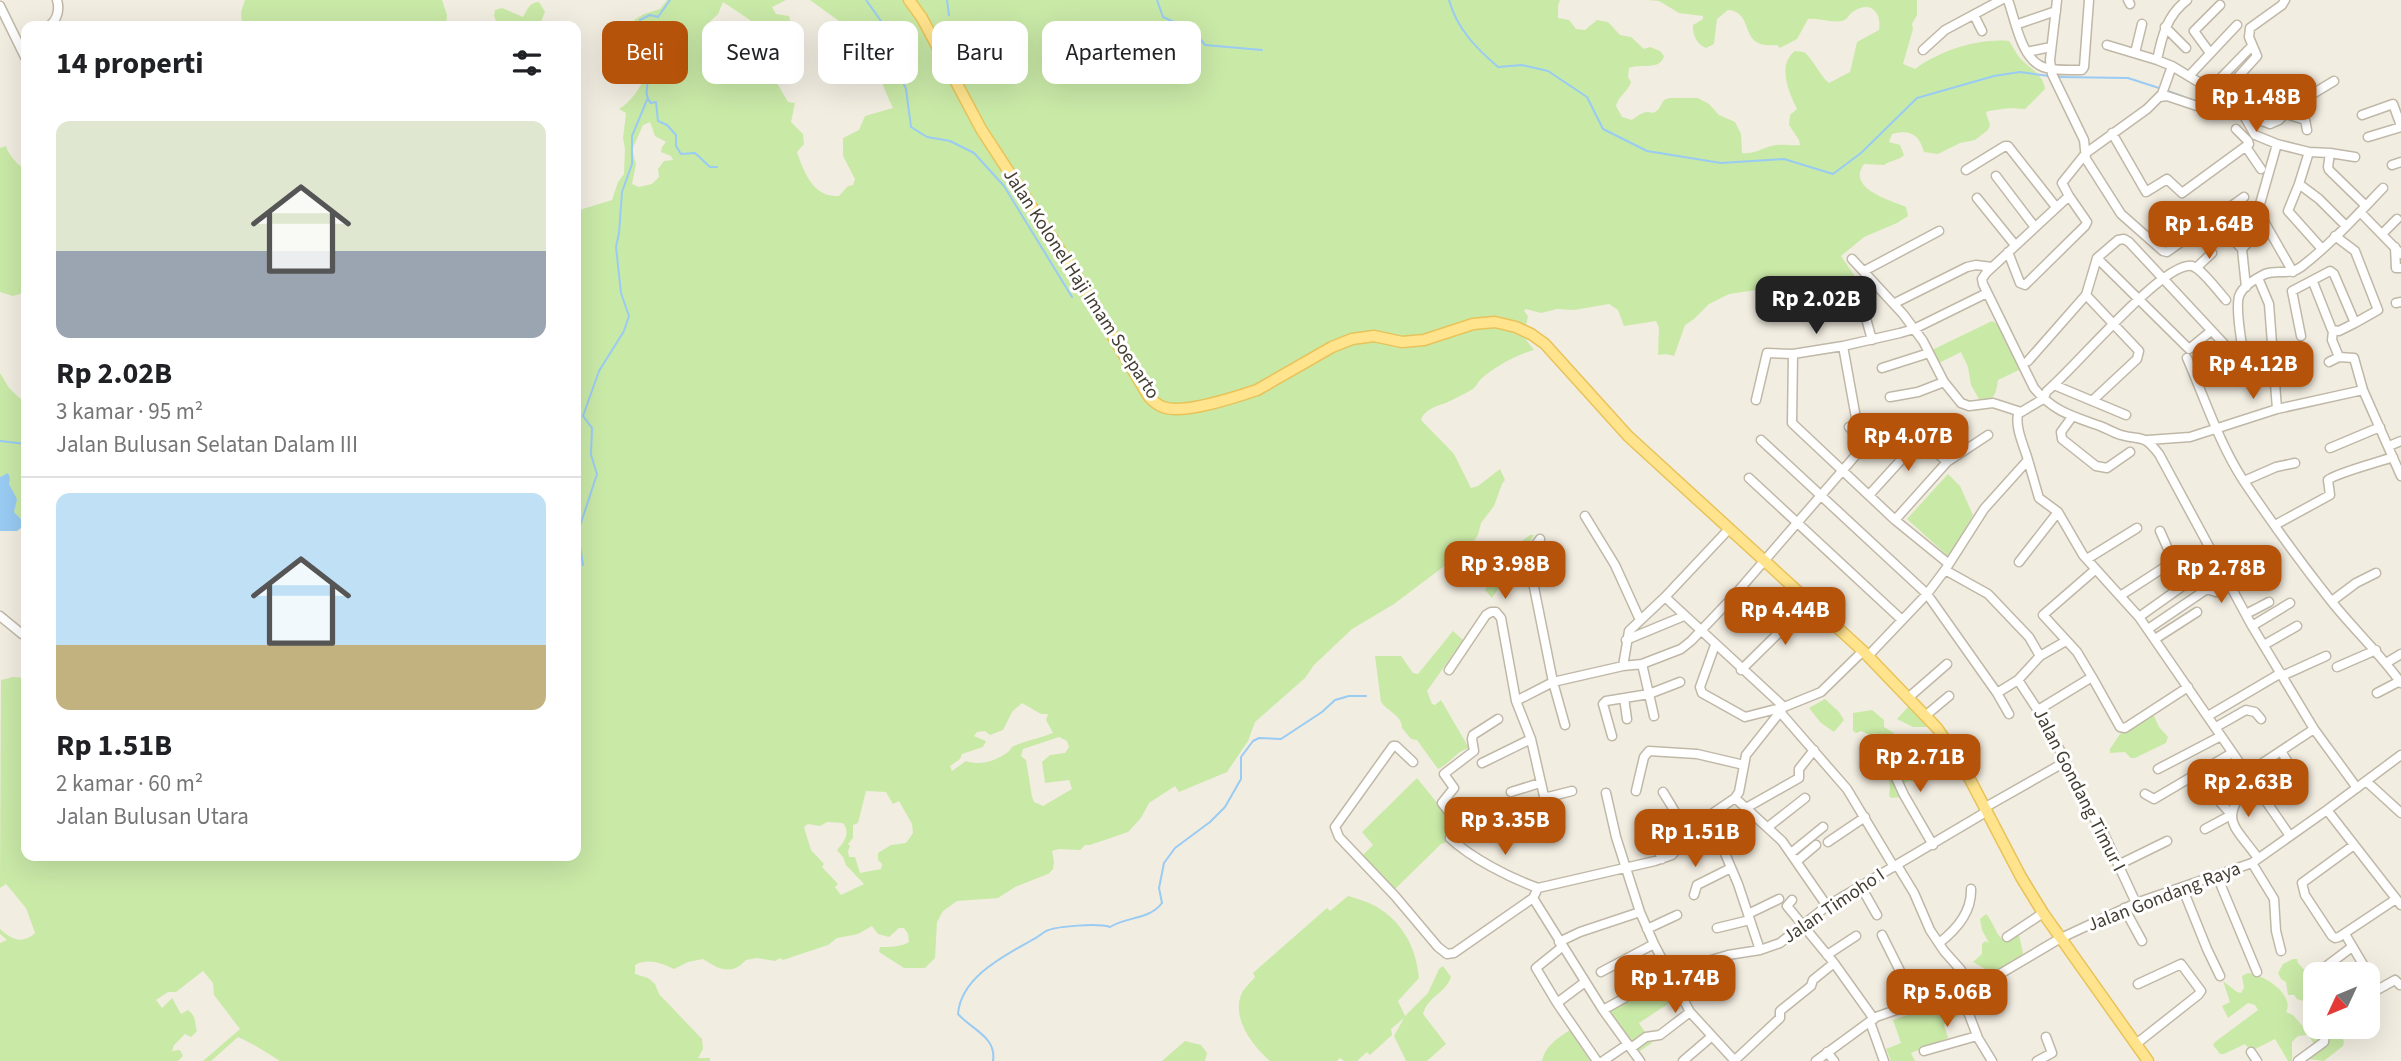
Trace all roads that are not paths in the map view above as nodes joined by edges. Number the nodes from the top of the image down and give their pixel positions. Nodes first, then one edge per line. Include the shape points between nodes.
1 (57, 0) edge
2 (909, 0) edge
3 (2001, 0) edge
4 (2008, 0) edge
5 (2057, 0) edge
6 (2090, 0) edge
7 (2285, 0) edge
8 (2182, 1) edge
9 (2220, 5) dead end
10 (0, 6) edge
11 (2056, 11) junction
12 (1974, 15) junction
13 (53, 21) edge
14 (2021, 23) dead end
15 (2142, 24) dead end
16 (2237, 25) dead end
17 (2165, 27) junction
18 (1982, 31) dead end
19 (21, 41) edge
20 (2107, 45) dead end
21 (2051, 47) junction
22 (2251, 47) dead end
23 (2186, 48) dead end
24 (1923, 50) dead end
25 (2031, 51) dead end
26 (2135, 53) junction
27 (2210, 53) junction
28 (2157, 60) junction
29 (2172, 66) junction
30 (2052, 74) junction
31 (2189, 76) junction
32 (2334, 81) dead end
33 (2161, 96) junction
34 (2217, 100) junction
35 (2397, 103) edge
36 (2284, 113) junction
37 (2244, 114) junction
38 (2362, 115) dead end
39 (2401, 126) edge
40 (2236, 129) dead end
41 (2307, 130) dead end
42 (2112, 133) junction
43 (2368, 137) dead end
44 (2277, 144) junction
45 (2246, 147) junction
46 (2309, 152) junction
47 (2086, 153) junction
48 (2330, 153) junction
49 (2355, 157) dead end
50 (2261, 169) dead end
51 (1966, 170) dead end
52 (1996, 176) dead end
53 (2299, 184) junction
54 (2383, 188) dead end
55 (2069, 196) junction
56 (2244, 197) dead end
57 (1977, 198) dead end
58 (2056, 208) junction
59 (2363, 209) junction
60 (2397, 219) dead end
61 (2265, 223) junction
62 (2035, 226) junction
63 (2346, 226) junction
64 (1939, 231) dead end
65 (2228, 234) dead end
66 (2382, 234) junction
67 (2335, 236) junction
68 (2395, 247) junction
69 (2012, 248) junction
70 (2242, 249) junction
71 (2322, 249) junction
72 (2212, 253) dead end
73 (2401, 254) edge
74 (2097, 258) junction
75 (1852, 259) dead end
76 (1992, 267) junction
77 (2196, 268) junction
78 (2401, 268) edge
79 (1864, 271) junction
80 (2293, 272) junction
81 (2258, 278) junction
82 (2162, 279) junction
83 (2312, 282) junction
84 (2246, 287) junction
85 (1987, 293) junction
86 (2085, 295) junction
87 (2140, 299) junction
88 (2226, 300) dead end
89 (1895, 303) junction
90 (1862, 304) dead end
91 (2355, 323) junction
92 (2114, 324) junction
93 (1914, 329) junction
94 (2211, 331) junction
95 (2333, 331) junction
96 (2301, 336) dead end
97 (1872, 340) junction
98 (1843, 346) junction
99 (2226, 346) dead end
100 (1929, 353) junction
101 (1793, 354) junction
102 (2339, 357) junction
103 (2187, 358) dead end
104 (2273, 361) junction
105 (2028, 362) dead end
106 (2329, 362) dead end
107 (1882, 368) dead end
108 (2247, 368) junction
109 (2228, 373) dead end
110 (1944, 382) junction
111 (2054, 385) junction
112 (2363, 390) junction
113 (1890, 397) dead end
114 (2043, 398) junction
115 (1756, 400) dead end
116 (2092, 401) junction
117 (2277, 409) junction
118 (2021, 412) junction
119 (2126, 415) dead end
120 (2072, 417) junction
121 (1856, 418) dead end
122 (1882, 425) dead end
123 (1849, 427) dead end
124 (2380, 427) junction
125 (2217, 429) junction
126 (1908, 431) dead end
127 (1988, 435) dead end
128 (1921, 438) junction
129 (1761, 440) dead end
130 (2148, 440) junction
131 (2401, 441) edge
132 (1866, 443) junction
133 (2389, 446) junction
134 (2330, 448) dead end
135 (2130, 452) dead end
136 (2393, 457) junction
137 (2028, 460) junction
138 (1947, 462) junction
139 (2295, 463) dead end
140 (1843, 469) junction
141 (2401, 476) edge
142 (1749, 478) dead end
143 (2244, 481) junction
144 (1870, 494) junction
145 (1820, 495) junction
146 (2057, 512) junction
147 (1585, 516) dead end
148 (1895, 520) junction
149 (1797, 521) junction
150 (2275, 525) junction
151 (2137, 528) dead end
152 (1729, 529) junction
153 (2160, 531) dead end
154 (1540, 539) dead end
155 (2087, 559) junction
156 (1764, 560) junction
157 (2174, 561) junction
158 (2019, 562) dead end
159 (1947, 567) junction
160 (2096, 569) junction
161 (2376, 573) dead end
162 (2229, 583) junction
163 (1927, 594) junction
164 (2120, 596) junction
165 (1665, 597) junction
166 (2332, 601) junction
167 (2269, 602) dead end
168 (1809, 603) junction
169 (2290, 603) dead end
170 (2197, 612) dead end
171 (2246, 614) junction
172 (0, 616) edge
173 (1684, 616) junction
174 (2139, 617) junction
175 (1640, 620) junction
176 (1902, 620) junction
177 (2252, 626) junction
178 (2297, 626) dead end
179 (2148, 629) junction
180 (1701, 632) junction
181 (21, 633) edge
182 (1627, 636) junction
183 (2155, 639) junction
184 (2066, 641) junction
185 (1714, 645) junction
186 (2264, 645) junction
187 (2376, 650) junction
188 (1866, 654) junction
189 (2401, 654) edge
190 (2040, 656) junction
191 (2326, 656) dead end
192 (2386, 663) junction
193 (1642, 664) junction
194 (1947, 664) dead end
195 (1623, 666) junction
196 (2337, 667) dead end
197 (1449, 670) dead end
198 (1741, 670) junction
199 (2282, 674) junction
200 (2092, 677) junction
201 (2018, 680) junction
202 (1552, 682) junction
203 (1680, 682) dead end
204 (2401, 682) edge
205 (2188, 687) junction
206 (1997, 693) junction
207 (2377, 693) dead end
208 (1649, 694) junction
209 (1949, 696) dead end
210 (1624, 698) junction
211 (1908, 698) junction
212 (1516, 701) junction
213 (1782, 709) junction
214 (2038, 710) junction
215 (2009, 714) dead end
216 (1654, 716) dead end
217 (1925, 716) junction
218 (2208, 716) junction
219 (1498, 719) dead end
220 (1627, 719) dead end
221 (2261, 719) dead end
222 (1565, 725) dead end
223 (2216, 727) junction
224 (2314, 729) junction
225 (1612, 736) dead end
226 (2221, 736) junction
227 (1531, 739) junction
228 (1814, 750) junction
229 (2281, 751) junction
230 (2232, 753) junction
231 (1885, 754) dead end
232 (2401, 755) edge
233 (1413, 762) dead end
234 (2065, 762) junction
235 (1482, 763) dead end
236 (1744, 765) junction
237 (2158, 769) dead end
238 (2292, 769) dead end
239 (2248, 777) junction
240 (2366, 781) junction
241 (1541, 783) junction
242 (2357, 788) junction
243 (1572, 791) dead end
244 (1636, 791) dead end
245 (1511, 792) dead end
246 (1663, 792) dead end
247 (2211, 792) dead end
248 (1606, 793) dead end
249 (2145, 794) dead end
250 (1735, 798) junction
251 (1805, 799) dead end
252 (1746, 808) junction
253 (1985, 810) junction
254 (2328, 810) junction
255 (2401, 813) edge
256 (2231, 814) junction
257 (1709, 816) junction
258 (1865, 817) junction
259 (1646, 824) dead end
260 (1768, 827) junction
261 (1823, 827) dead end
262 (2205, 829) dead end
263 (2290, 836) junction
264 (2167, 841) dead end
265 (1828, 842) dead end
266 (1816, 845) dead end
267 (1933, 845) junction
268 (2354, 845) junction
269 (1791, 853) junction
270 (1661, 857) junction
271 (1797, 861) junction
272 (2255, 861) junction
273 (2118, 865) junction
274 (1895, 866) junction
275 (1626, 867) junction
276 (1731, 868) junction
277 (2217, 876) junction
278 (1860, 885) junction
279 (2182, 887) junction
280 (1538, 888) junction
281 (1971, 889) dead end
282 (1695, 895) dead end
283 (1533, 898) junction
284 (1779, 899) dead end
285 (1793, 900) dead end
286 (2399, 902) edge
287 (2136, 903) junction
288 (1827, 906) junction
289 (2124, 908) junction
290 (1640, 912) junction
291 (2043, 913) junction
292 (1676, 915) dead end
293 (1877, 915) dead end
294 (1749, 917) junction
295 (1803, 927) junction
296 (1717, 928) dead end
297 (1647, 929) junction
298 (2345, 934) junction
299 (1856, 936) dead end
300 (1882, 936) dead end
301 (2007, 937) dead end
302 (2061, 939) junction
303 (2142, 941) dead end
304 (1939, 943) junction
305 (1654, 944) junction
306 (1561, 945) junction
307 (2352, 947) junction
308 (1760, 950) junction
309 (2281, 951) dead end
310 (1828, 955) junction
311 (2332, 962) edge
312 (2361, 962) edge
313 (1834, 963) junction
314 (1601, 972) dead end
315 (1671, 972) junction
316 (2257, 972) dead end
317 (2220, 976) dead end
318 (1585, 982) junction
319 (2138, 984) dead end
320 (2400, 985) edge
321 (2380, 987) edge
322 (1965, 990) junction
323 (1557, 1003) junction
324 (1916, 1003) junction
325 (1603, 1010) junction
326 (1690, 1012) junction
327 (1872, 1020) junction
328 (1977, 1036) junction
329 (1711, 1037) junction
330 (2046, 1038) dead end
331 (2324, 1040) edge
332 (2136, 1044) junction
333 (1629, 1046) junction
334 (1924, 1051) dead end
335 (1827, 1052) junction
336 (2252, 1052) dead end
337 (2146, 1060) edge
338 (1597, 1061) edge
339 (1603, 1061) edge
340 (1640, 1061) edge
341 (1683, 1061) edge
342 (1735, 1061) edge
343 (1816, 1061) edge
344 (1834, 1061) edge
345 (1884, 1061) edge
346 (1992, 1061) edge
347 (2037, 1061) edge
348 (2257, 1061) edge
349 (2298, 1061) edge

1 - 13 street
2 - 152 main road, Jalan Kolonel Haji Imam Soeparto via 981,129 1156,404 1177,409 1244,395 1352,339 1424,340 1473,324 1496,322 1516,327 1545,344 1628,436
3 - 12 street
4 - 30 street via 2025,48
5 - 11 street
6 - 30 street via 2083,69
7 - 34 street via 2250,27 2257,56
8 - 17 street
9 - 27 street via 2194,32
10 - 19 street
11 - 14 street
11 - 21 street
12 - 18 street
12 - 24 street via 1945,30
15 - 26 street
16 - 27 street
17 - 23 street
17 - 28 street
20 - 26 street
21 - 25 street
21 - 30 street
22 - 31 street via 2210,89
26 - 28 street
27 - 31 street
28 - 29 street
29 - 31 street
29 - 33 street
30 - 47 street via 2081,132
32 - 36 street
33 - 34 street via 2209,110
33 - 42 street
34 - 37 street
35 - 38 street
35 - 39 street
36 - 37 street via 2270,124
36 - 41 street via 2305,120
37 - 44 street via 2255,135
39 - 43 street
40 - 45 street via 2248,141
42 - 45 street via 2146,192 2167,179 2184,193
42 - 47 street
44 - 46 street
44 - 61 street via 2258,206
45 - 50 street
46 - 48 street
46 - 53 street
47 - 55 street via 2062,183
47 - 56 street via 2121,214 2163,251 2172,250
48 - 49 street
48 - 59 street via 2329,170
51 - 58 street via 2008,146
52 - 62 street
53 - 63 street
53 - 71 street via 2288,211
54 - 59 street
55 - 58 street
55 - 69 street via 2087,222 2024,285
57 - 69 street
58 - 62 street
59 - 63 street
59 - 66 street
60 - 66 street
61 - 70 street
61 - 80 street
62 - 69 street
63 - 67 street
64 - 79 street
65 - 70 street
66 - 68 street
67 - 71 street
67 - 91 street via 2355,251 2377,306 2375,313
68 - 73 street
68 - 78 street via 2396,268
69 - 76 street
70 - 84 street
71 - 80 street
72 - 77 street
74 - 82 street via 2124,239
74 - 86 street
74 - 87 street
75 - 79 street
76 - 85 street via 1982,279
76 - 89 street via 1967,267
77 - 82 street via 2177,268
77 - 88 street
79 - 89 street
80 - 81 street
81 - 84 street
81 - 104 street via 2269,304
82 - 87 street
82 - 94 street
83 - 91 street via 2333,271
83 - 95 street
83 - 96 street via 2292,291
84 - 108 street via 2238,300
85 - 93 street
85 - 114 street
86 - 92 street
86 - 105 street
87 - 92 street
87 - 94 street via 2189,349
89 - 93 street
90 - 97 street
91 - 95 street
92 - 111 street
92 - 116 street via 2139,355
93 - 97 street
93 - 100 street
94 - 99 street
95 - 102 street
97 - 98 street
98 - 101 street
98 - 121 street
100 - 107 street
100 - 110 street
101 - 115 street via 1765,354
101 - 140 street via 1792,423
102 - 106 street
102 - 112 street via 2354,358
103 - 125 street
104 - 108 street
104 - 117 street
108 - 109 street
110 - 113 street
110 - 118 street via 1965,405 1993,403
111 - 114 street
111 - 116 street
112 - 117 street
112 - 124 street
114 - 118 street
114 - 120 street
116 - 119 street
117 - 125 street
118 - 137 street via 2016,418
120 - 130 street
120 - 135 street via 2061,432 2062,439 2100,468
122 - 132 street
123 - 132 street
124 - 133 street
124 - 134 street
125 - 130 street via 2190,438
125 - 143 street
126 - 128 street
127 - 138 street
128 - 138 street
128 - 144 street
129 - 145 street
130 - 162 street
131 - 133 street
132 - 140 street
133 - 136 street
136 - 141 street
136 - 150 street via 2333,476 2328,480 2330,495
137 - 146 street via 2039,498
137 - 159 street via 1984,509
138 - 148 street
139 - 143 street
140 - 144 street
140 - 145 street
142 - 149 street
143 - 150 street
144 - 148 street
145 - 149 street
145 - 163 street
146 - 155 street
146 - 158 street
147 - 175 street via 1615,565
148 - 159 street
149 - 156 street
149 - 176 street
150 - 166 street
151 - 155 street
152 - 156 main road, Jalan Kolonel Haji Imam Soeparto
152 - 165 street
153 - 157 street
154 - 202 street via 1529,562
155 - 160 street
156 - 168 main road, Jalan Kolonel Haji Imam Soeparto
156 - 180 street
157 - 164 street
157 - 174 street via 2183,586
159 - 163 street
159 - 190 street via 1988,594 2029,637
160 - 164 street
160 - 184 street via 2043,615
161 - 166 street
162 - 171 street
162 - 179 street via 2216,592 2207,589
163 - 176 street
163 - 206 street
164 - 174 street
165 - 173 street
165 - 175 street
166 - 187 street
167 - 171 street
168 - 188 main road, Jalan Kolonel Haji Imam Soeparto
168 - 198 street
169 - 177 street
170 - 183 street
171 - 177 street
172 - 181 street
173 - 180 street
173 - 182 street
174 - 179 street
175 - 182 street
176 - 188 street
177 - 186 street
178 - 186 street
179 - 183 street
180 - 185 street
180 - 193 street via 1681,649
182 - 195 street
183 - 205 street
184 - 190 street
184 - 200 street
185 - 198 street
185 - 213 street via 1702,693 1745,717
186 - 199 street
187 - 192 street
187 - 196 street
188 - 211 main road, Jalan Kolonel Haji Imam Soeparto
188 - 213 street via 1821,692
189 - 192 street
190 - 201 street
191 - 199 street
192 - 204 street
193 - 195 street
193 - 208 street
194 - 211 street
195 - 202 street
197 - 212 street via 1486,615 1496,612 1501,618
198 - 213 street
199 - 218 street
199 - 224 street
200 - 205 street via 2120,727 2125,728
200 - 214 street
201 - 206 street
201 - 214 street, Jalan Gondang Timur I
202 - 212 street
202 - 222 street
203 - 208 street
204 - 207 street
205 - 218 street
206 - 215 street
208 - 210 street
208 - 216 street
209 - 217 street
210 - 220 street
210 - 225 street via 1603,704
211 - 217 main road, Jalan Kolonel Haji Imam Soeparto
212 - 227 street
213 - 228 street
213 - 236 street via 1750,749
214 - 234 street, Jalan Gondang Timur I
217 - 253 main road, Jalan Kolonel Haji Imam Soeparto via 1963,766
218 - 223 street
219 - 280 street via 1473,735 1474,751 1444,774 1454,788 1442,803 1458,823 1450,838 1492,866
221 - 223 street via 2246,710
223 - 226 street
224 - 229 street
224 - 242 street
226 - 230 street
226 - 237 street
227 - 235 street
227 - 241 street
228 - 252 street via 1799,769 1799,778
228 - 258 street
229 - 238 street
229 - 239 street
230 - 239 street
230 - 249 street via 2154,799
231 - 267 street
232 - 240 street, Jalan Gondang Raya
233 - 283 street via 1393,747 1337,823 1339,837 1447,954
234 - 253 street, Jalan Timoho I
234 - 273 street, Jalan Gondang Timur I
236 - 244 street via 1697,754 1648,751
236 - 250 street
239 - 256 street
239 - 263 street
240 - 242 street, Jalan Gondang Raya
240 - 255 street
241 - 243 street via 1548,797
241 - 245 street
242 - 254 street, Jalan Gondang Raya
246 - 270 street via 1683,831 1673,849
247 - 256 street
248 - 275 street
250 - 252 street
250 - 257 street
251 - 260 street
252 - 260 street
253 - 267 street, Jalan Timoho I
253 - 291 main road, Jalan Kolonel Haji Imam Soeparto
254 - 263 street, Jalan Gondang Raya
254 - 268 street
256 - 262 street
256 - 272 street
257 - 270 street via 1694,826 1672,855
257 - 276 street
258 - 265 street
258 - 274 street
259 - 270 street
260 - 269 street
261 - 269 street
263 - 272 street, Jalan Gondang Raya
264 - 273 street
266 - 271 street
267 - 274 street, Jalan Timoho I
268 - 286 street
268 - 298 street via 2302,883 2332,936 2337,939
269 - 271 street
270 - 275 street
271 - 288 street
272 - 277 street, Jalan Gondang Raya
272 - 309 street via 2274,899
273 - 287 street, Jalan Gondang Timur I
274 - 278 street, Jalan Timoho I
274 - 304 street
275 - 280 street
275 - 290 street
276 - 282 street via 1700,883
276 - 294 street
277 - 279 street, Jalan Gondang Raya
277 - 316 street
278 - 288 street, Jalan Timoho I
278 - 293 street
279 - 287 street, Jalan Gondang Raya
279 - 317 street
280 - 283 street
281 - 304 street via 1964,919
283 - 306 street
284 - 294 street
285 - 295 street via 1787,905
286 - 298 street
287 - 289 street, Jalan Gondang Raya
288 - 295 street, Jalan Timoho I
289 - 302 street, Jalan Gondang Raya
289 - 303 street
290 - 297 street
290 - 306 street via 1580,932
291 - 301 street
291 - 302 main road, Jalan Kolonel Haji Imam Soeparto
292 - 297 street
294 - 296 street
294 - 308 street
295 - 308 street, Jalan Timoho I
295 - 310 street
297 - 305 street
298 - 307 street
299 - 310 street
300 - 324 street
302 - 322 street, Jalan Gondang Raya
302 - 332 main road, Jalan Kolonel Haji Imam Soeparto
304 - 322 street via 1961,970
305 - 314 street
305 - 315 street
306 - 318 street
306 - 323 street via 1536,968
307 - 311 street
307 - 312 street
308 - 315 street, Jalan Timoho I
310 - 313 street
313 - 327 street
313 - 342 street
315 - 325 street, Jalan Timoho I
315 - 326 street
318 - 323 street
318 - 325 street
319 - 332 street via 2181,964 2201,991
320 - 321 street via 2395,980
322 - 324 street, Jalan Gondang Raya
322 - 328 street
323 - 338 street
324 - 327 street, Jalan Gondang Raya
325 - 333 street
326 - 329 street
326 - 333 street via 1660,1035
327 - 335 street, Jalan Gondang Raya
327 - 345 street
328 - 334 street
328 - 346 street
329 - 341 street
329 - 342 street
330 - 347 street via 2052,1053
331 - 349 street
332 - 337 main road, Jalan Kolonel Haji Imam Soeparto
333 - 339 street
333 - 340 street
335 - 343 street, Jalan Gondang Raya
335 - 344 street
336 - 348 street

